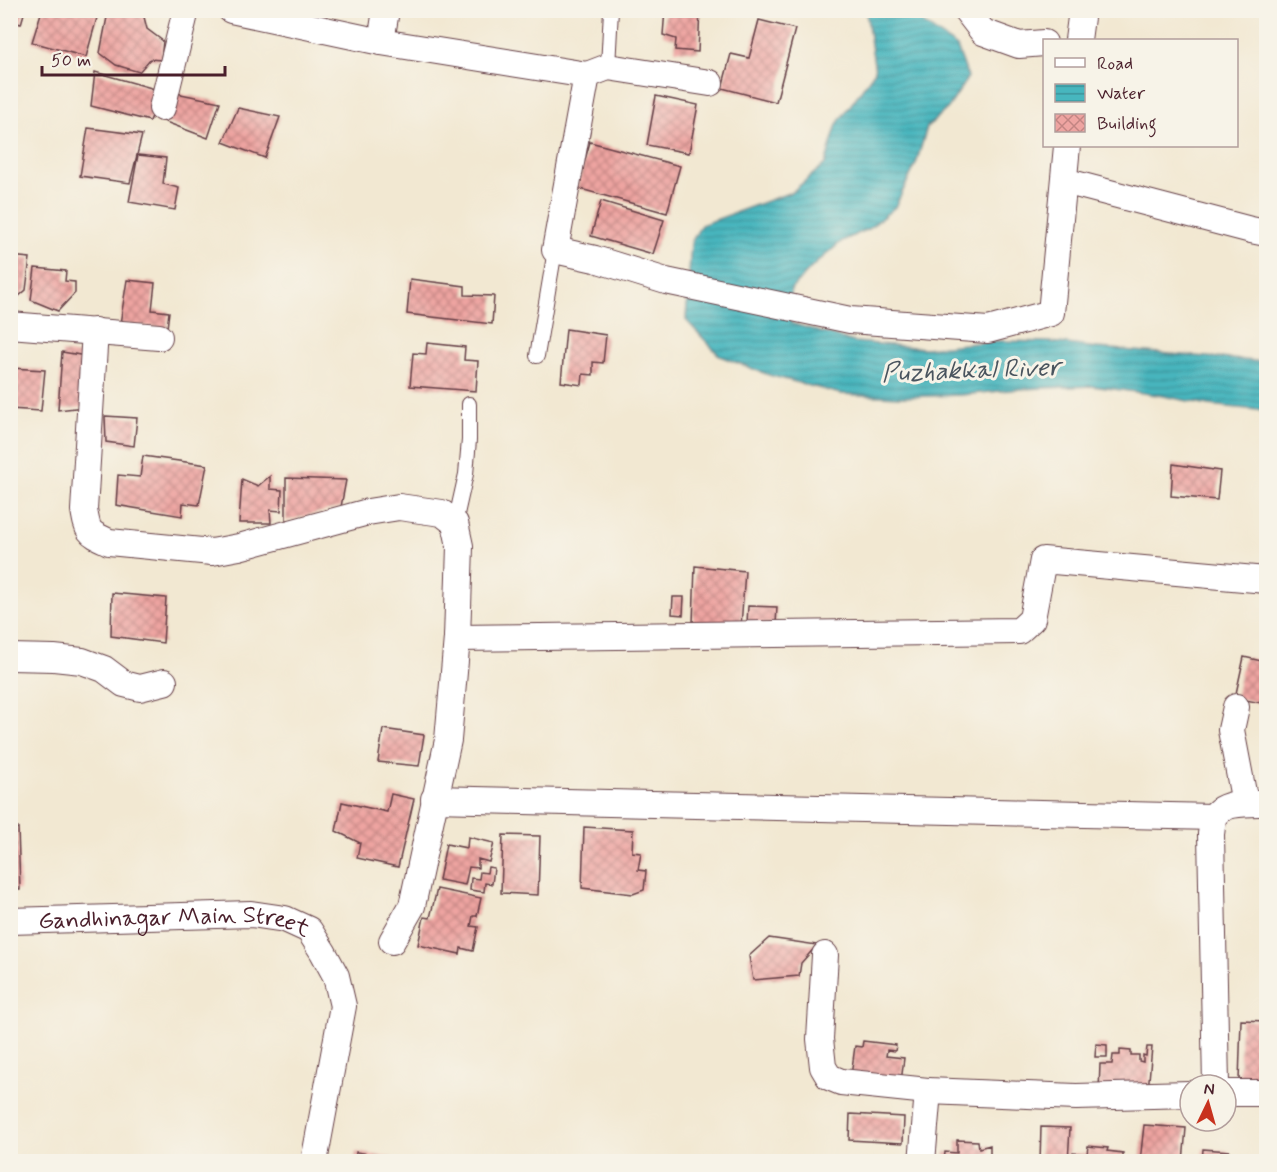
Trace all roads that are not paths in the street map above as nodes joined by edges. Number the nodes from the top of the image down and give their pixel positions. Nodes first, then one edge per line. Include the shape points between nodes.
1 (186, 10) edge
2 (231, 10) edge
3 (386, 10) edge
4 (611, 10) edge
5 (966, 10) edge
6 (1082, 10) edge
7 (1078, 39) edge
8 (381, 42) junction
9 (1043, 43) edge
10 (597, 71) junction
11 (710, 83) dead end
12 (162, 108) dead end
13 (1067, 147) edge
14 (1064, 181) junction
15 (1266, 233) edge
16 (555, 250) junction
17 (10, 325) edge
18 (95, 331) junction
19 (159, 337) dead end
20 (537, 356) dead end
21 (469, 404) dead end
22 (454, 523) junction
23 (1266, 580) edge
24 (457, 638) junction
25 (10, 657) edge
26 (164, 682) dead end
27 (1236, 707) dead end
28 (434, 799) junction
29 (1256, 803) edge
30 (1213, 817) junction
31 (10, 921) edge
32 (392, 941) dead end
33 (825, 955) dead end
34 (1216, 1073) edge
35 (928, 1091) junction
36 (1266, 1093) edge
37 (1178, 1094) edge
38 (1238, 1094) edge
39 (314, 1161) edge
40 (922, 1161) edge

1 - 12 street
2 - 8 street
3 - 8 street
4 - 10 lane
5 - 9 street via 983,32 1018,45
6 - 7 street
8 - 10 street
10 - 11 street
10 - 16 street
13 - 14 street
14 - 15 street
14 - 16 street via 1051,313 988,330 850,320 666,281
16 - 20 lane
17 - 18 street
18 - 19 street
18 - 22 street via 84,510 87,527 94,535 109,542 212,552 399,507 442,513
21 - 22 lane via 466,474
22 - 24 street via 460,546
23 - 24 street via 1043,560 1032,619 1019,631
24 - 28 street via 448,740
25 - 26 street via 82,661 104,669 124,684 140,688
27 - 29 street via 1231,730
28 - 30 street
28 - 32 street via 412,906
29 - 30 street via 1221,808
30 - 34 street
31 - 39 street, Gandhinagar Main Street via 251,915 285,919 309,930 336,976 343,1006
33 - 35 street via 820,1039 823,1067 829,1077 841,1082
35 - 37 street via 1076,1097
35 - 40 street
36 - 38 street

